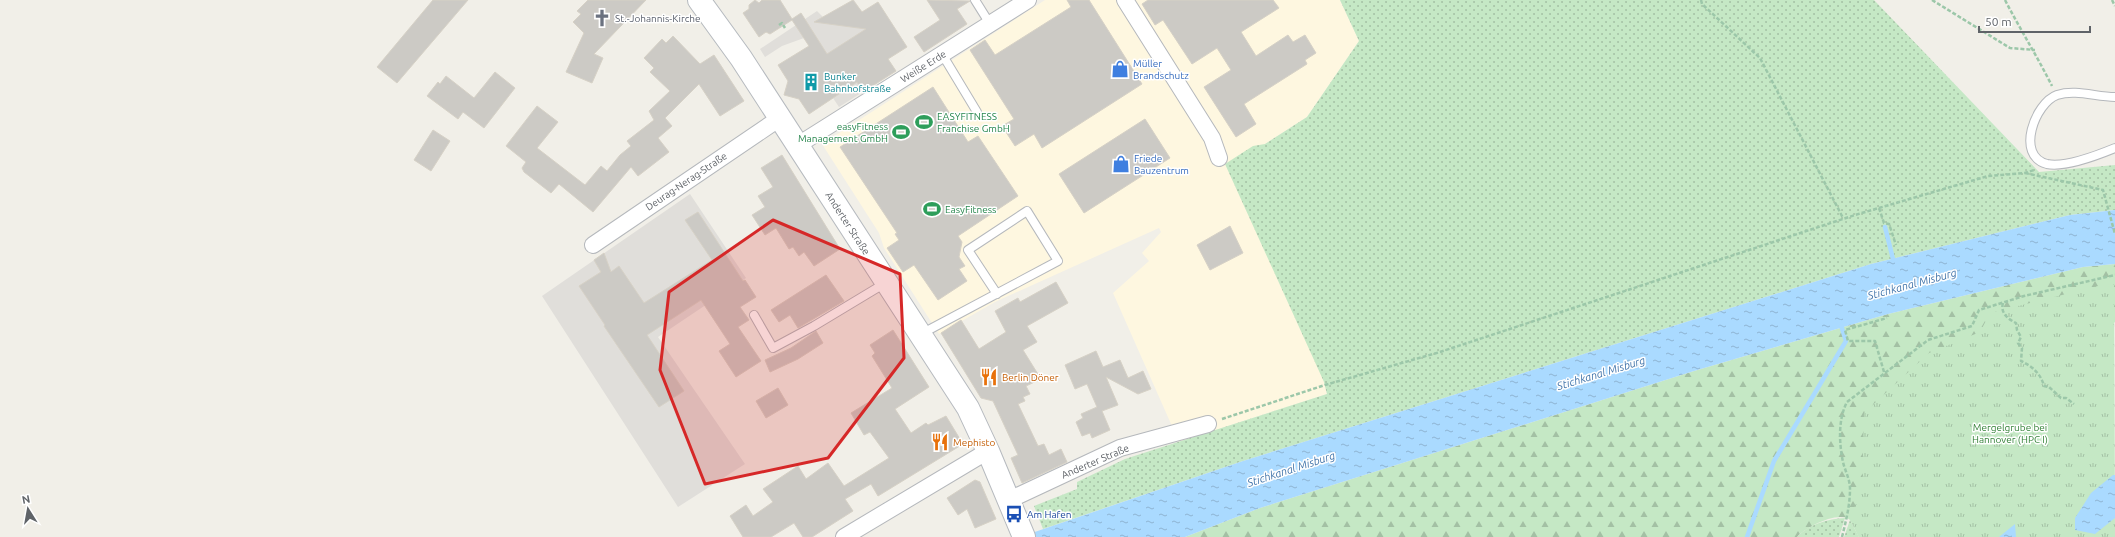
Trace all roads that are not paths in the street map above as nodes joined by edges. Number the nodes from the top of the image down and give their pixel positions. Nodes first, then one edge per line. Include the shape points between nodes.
1 (699, 0) edge
2 (975, 0) edge
3 (1028, 0) edge
4 (1125, 0) edge
5 (990, 24) junction
6 (942, 54) junction
7 (2115, 97) edge
8 (977, 112) dead end
9 (780, 118) junction
10 (798, 145) junction
11 (2115, 148) edge
12 (1219, 158) dead end
13 (593, 245) dead end
14 (887, 282) junction
15 (997, 294) junction
16 (754, 315) dead end
17 (920, 334) junction
18 (1208, 424) road end
19 (988, 451) junction
20 (1009, 500) junction
21 (1021, 530) edge
22 (844, 537) edge

1 - 9 main road, Anderter Straße via 723,31
2 - 5 lane
3 - 5 street, Weiße Erde
4 - 12 street via 1212,138
5 - 6 street, Weiße Erde
6 - 8 lane
6 - 10 street, Weiße Erde
7 - 11 lane via 2078,92 2056,95 2039,110 2031,127 2030,143 2034,155 2046,164 2062,164
9 - 10 main road, Anderter Straße
9 - 13 street, Deurag-Nerag-Straße
10 - 14 main road, Anderter Straße
14 - 16 lane via 773,348
14 - 17 main road, Anderter Straße
15 - 15 lane via 1058,261 1027,211 968,250
15 - 17 lane
17 - 19 main road, Anderter Straße via 968,408
18 - 20 street, Anderter Straße via 1120,448
19 - 20 main road, Anderter Straße
19 - 22 street
20 - 21 main road, Anderter Straße

